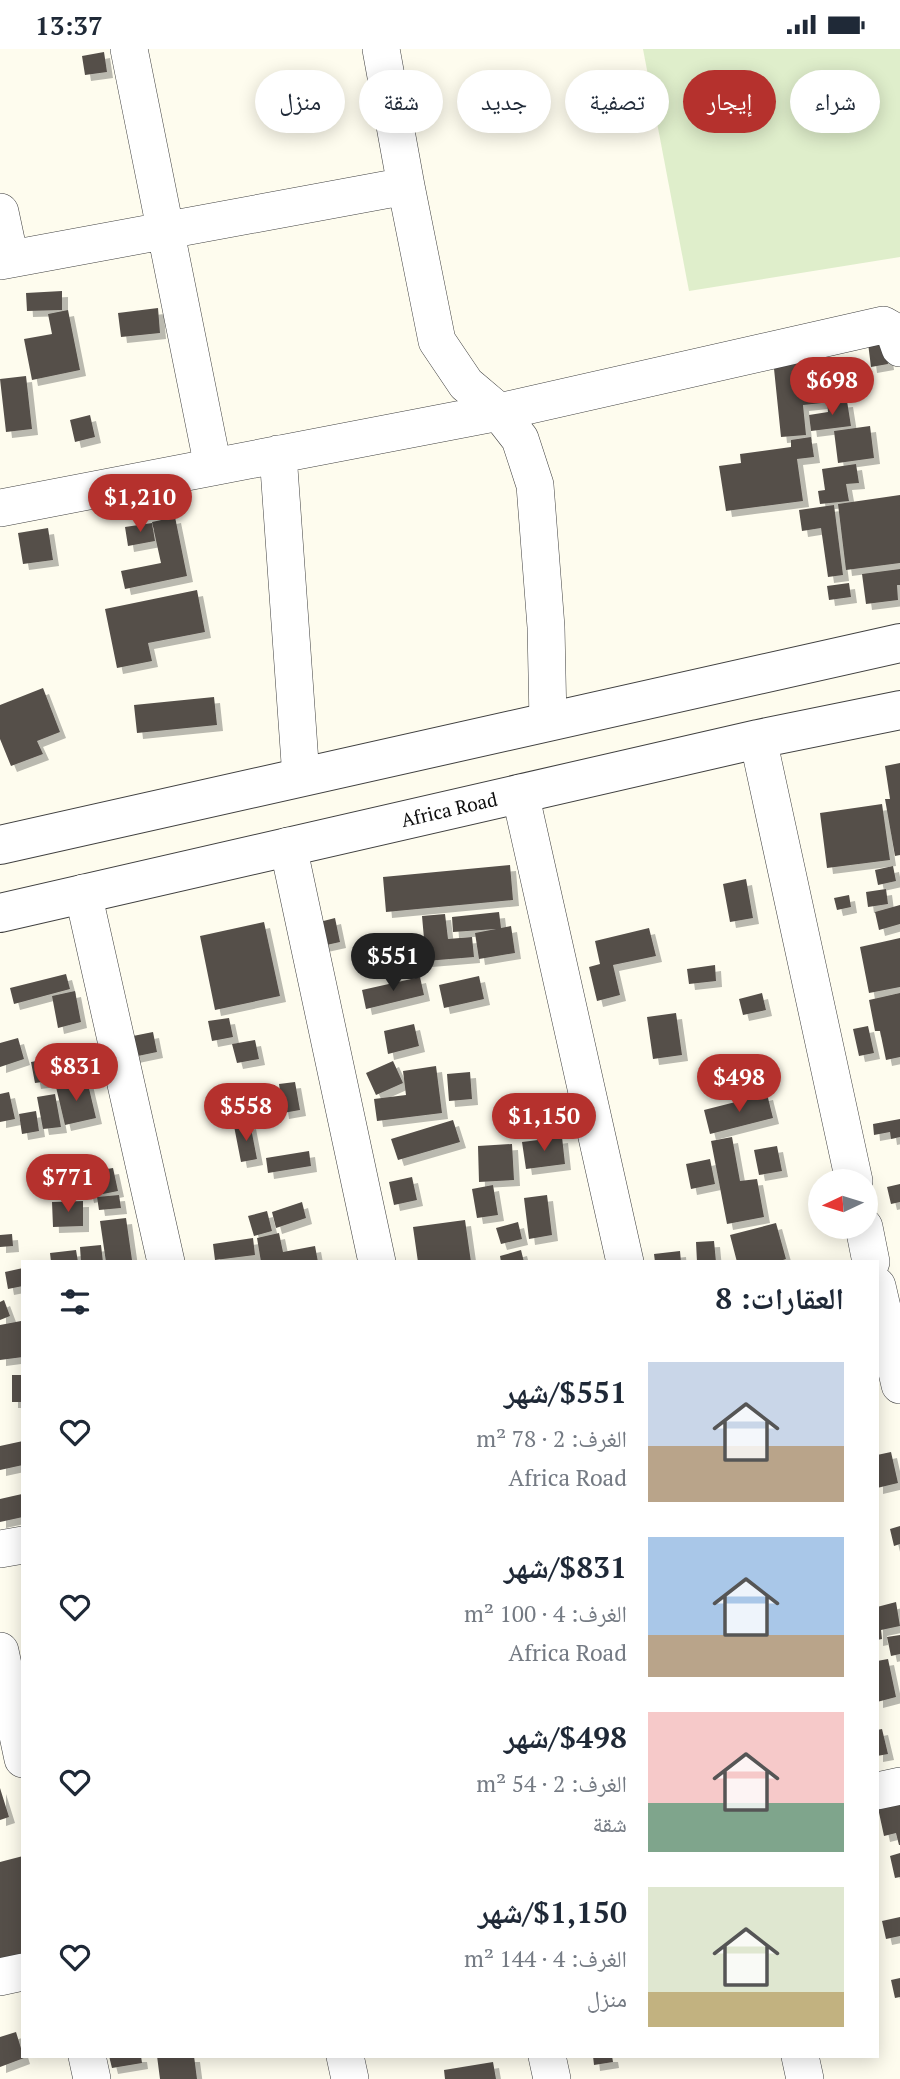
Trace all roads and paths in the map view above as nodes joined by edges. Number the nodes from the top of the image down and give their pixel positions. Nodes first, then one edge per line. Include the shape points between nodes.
1 (129, 49) edge
2 (381, 49) edge
3 (405, 186) junction
4 (0, 212) edge
5 (164, 231) junction
6 (5, 260) edge
7 (900, 348) edge
8 (499, 412) junction
9 (278, 454) junction
10 (214, 467) junction
11 (0, 508) edge
12 (900, 643) edge
13 (900, 710) edge
14 (548, 721) junction
15 (758, 739) junction
16 (301, 777) junction
17 (520, 793) junction
18 (0, 845) edge
19 (288, 846) junction
20 (83, 893) junction
21 (0, 913) edge
22 (851, 1169) edge
23 (867, 1239) edge
24 (166, 1260) edge
25 (377, 1260) edge
26 (625, 1260) edge
27 (872, 1260) edge
28 (879, 1296) edge
29 (892, 1361) edge
30 (21, 1545) edge
31 (0, 1549) edge
32 (0, 1651) edge
33 (21, 1750) edge
34 (900, 1786) edge
35 (879, 1791) edge
36 (21, 1972) edge
37 (0, 1977) edge
38 (87, 2058) edge
39 (345, 2058) edge
40 (547, 2058) edge
41 (800, 2058) edge
42 (92, 2079) edge
43 (350, 2079) edge
44 (552, 2079) edge
45 (805, 2079) edge

1 - 5 street
2 - 3 street
3 - 5 street
3 - 8 street via 437,341 466,384
4 - 6 street
5 - 6 street
5 - 10 street
7 - 8 street via 894,331 883,325
8 - 9 street
8 - 14 street via 520,439 535,485
9 - 10 street
9 - 16 street
10 - 11 street
12 - 14 street
13 - 15 street, Africa Road
14 - 16 street
15 - 17 street, Africa Road
15 - 22 street
16 - 18 street
17 - 19 street, Africa Road
17 - 26 street
19 - 20 street, Africa Road
19 - 25 street
20 - 21 street, Africa Road
20 - 24 street
23 - 27 street
28 - 29 street
30 - 31 street
32 - 33 street
34 - 35 street
36 - 37 street
38 - 42 street
39 - 43 street
40 - 44 street
41 - 45 street

